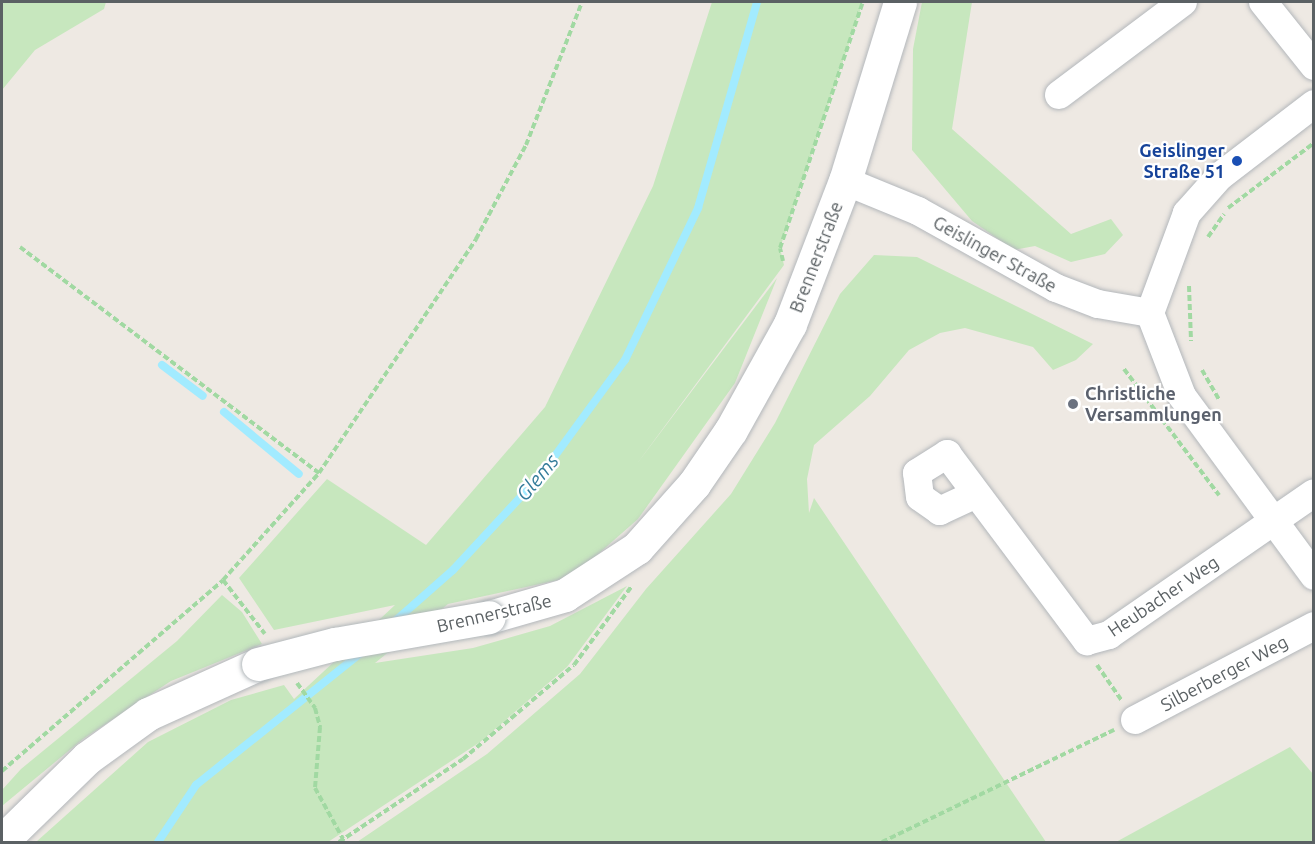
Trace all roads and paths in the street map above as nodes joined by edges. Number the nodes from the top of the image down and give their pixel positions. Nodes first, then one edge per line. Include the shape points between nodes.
1 (582, 2) edge
2 (863, 2) edge
3 (900, 2) edge
4 (1183, 2) edge
5 (1263, 2) edge
6 (1314, 66) edge
7 (1059, 95) dead end
8 (1314, 104) edge
9 (1314, 143) edge
10 (845, 182) junction
11 (20, 247) dead end
12 (1201, 247) dead end
13 (1192, 275) dead end
14 (808, 278) junction
15 (1150, 314) junction
16 (1192, 347) dead end
17 (1200, 367) dead end
18 (1223, 406) dead end
19 (319, 473) junction
20 (1314, 493) edge
21 (974, 495) dead end
22 (1271, 522) junction
23 (1314, 576) edge
24 (1314, 626) edge
25 (1087, 641) junction
26 (300, 688) dead end
27 (1135, 720) junction
28 (2, 771) edge
29 (4, 836) edge
30 (339, 843) edge
31 (882, 843) edge

1 - 19 path via 526,146 476,238
2 - 14 path via 780,248 784,264
3 - 10 main road, Brennerstraße
4 - 7 street
5 - 6 street
8 - 15 street via 1220,176 1187,213
9 - 12 path via 1227,209
10 - 14 main road, Brennerstraße
10 - 15 street, Geislinger Straße via 918,211 1056,288 1098,304
11 - 19 path
13 - 16 path via 1186,317
14 - 29 main road, Brennerstraße, bridge via 759,382 671,513 598,577 535,606 335,644 258,664 148,714 87,758
15 - 22 street via 1182,396
17 - 18 path
19 - 28 path via 223,580
20 - 22 street, Heubacher Weg
21 - 25 street, Heubacher Weg
22 - 23 street
22 - 25 street, Heubacher Weg via 1109,635
24 - 27 street, Silberberger Weg
25 - 27 path via 1094,661
26 - 30 path via 315,708 320,728 315,788 343,839
27 - 31 path

